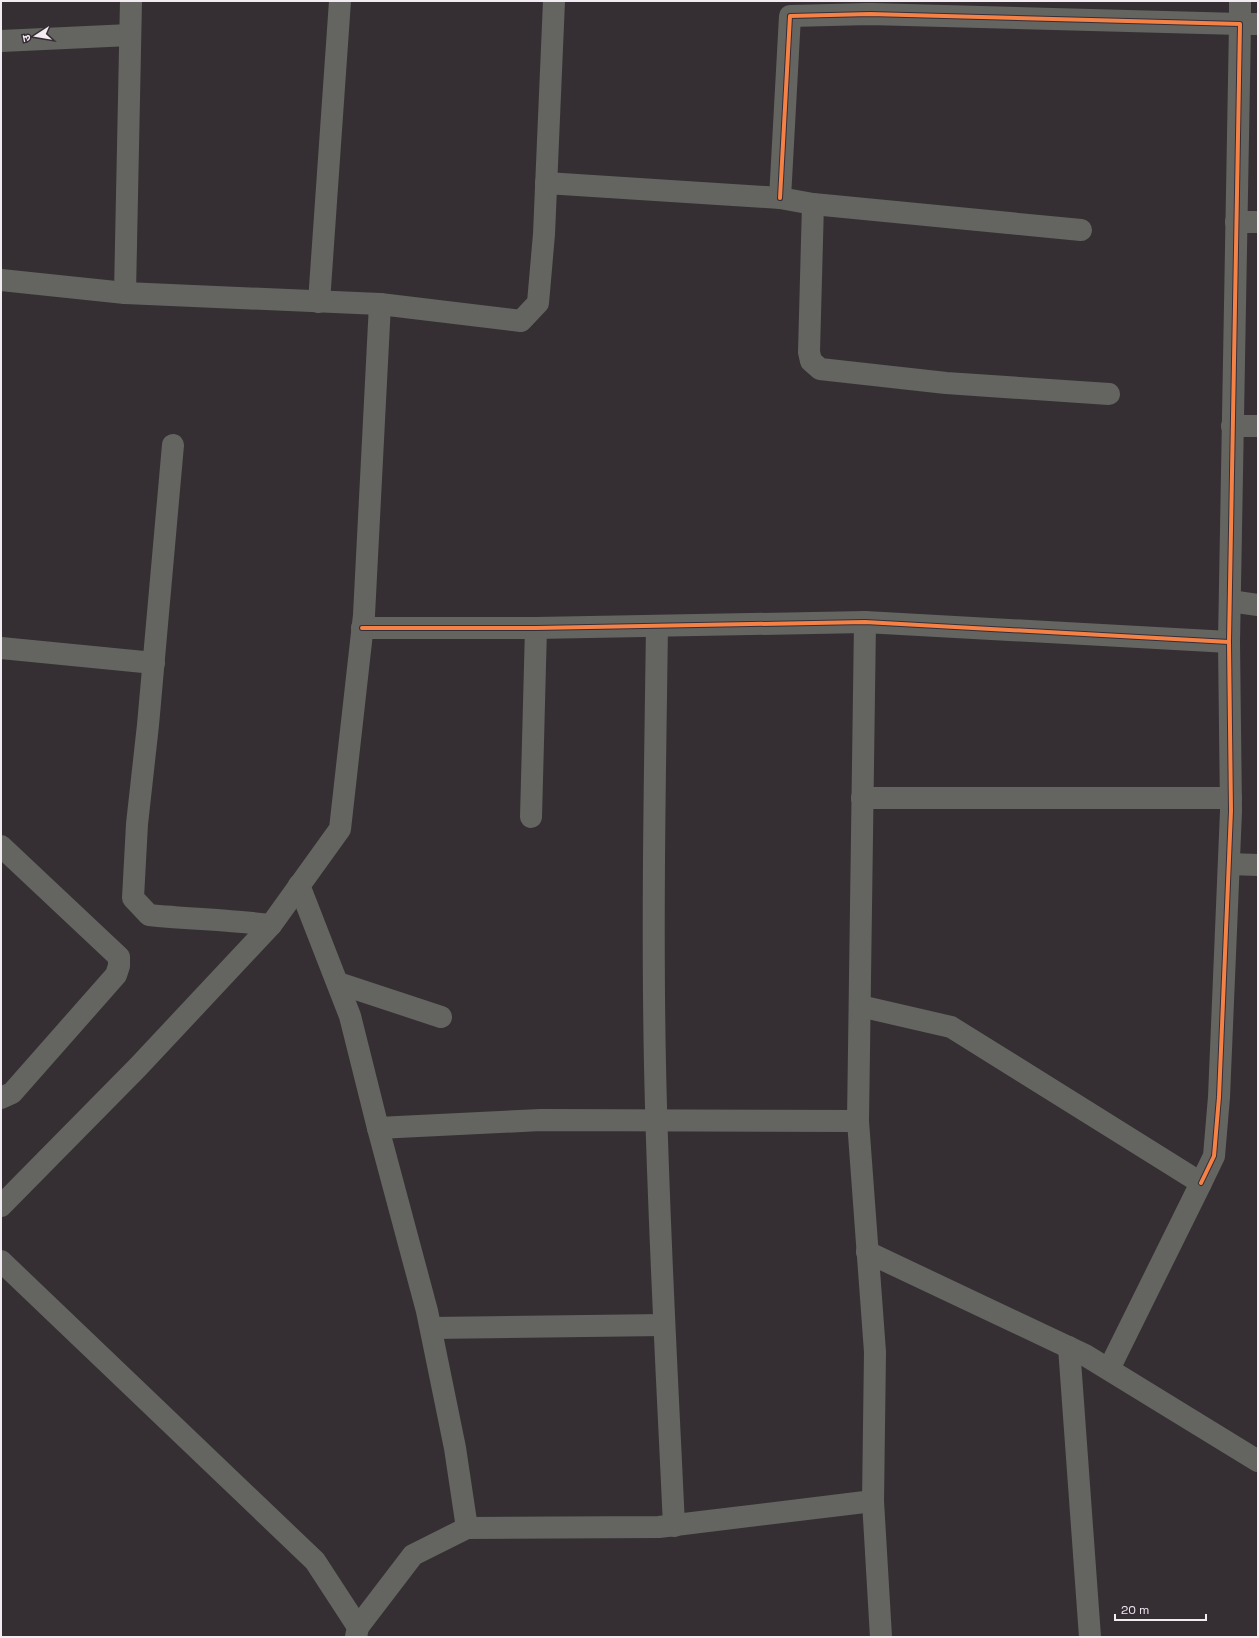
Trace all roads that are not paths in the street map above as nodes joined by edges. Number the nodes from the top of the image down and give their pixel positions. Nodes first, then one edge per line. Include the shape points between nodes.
1 (131, 1) edge
2 (340, 1) edge
3 (554, 1) edge
4 (1240, 1) edge
5 (1047, 10) edge
6 (1249, 24) edge
7 (130, 35) junction
8 (1, 41) edge
9 (546, 183) junction
10 (780, 198) junction
11 (813, 204) junction
12 (1236, 222) junction
13 (1258, 222) edge
14 (1081, 230) dead end
15 (1, 280) edge
16 (125, 293) junction
17 (319, 302) junction
18 (380, 304) junction
19 (1109, 394) dead end
20 (1232, 426) junction
21 (1258, 426) edge
22 (173, 445) dead end
23 (1230, 601) junction
24 (1258, 605) edge
25 (865, 622) junction
26 (658, 626) junction
27 (362, 628) junction
28 (536, 628) junction
29 (1229, 642) junction
30 (1, 648) edge
31 (154, 663) junction
32 (862, 798) junction
33 (1231, 798) junction
34 (531, 816) dead end
35 (1, 846) edge
36 (1229, 864) junction
37 (1258, 865) edge
38 (299, 885) junction
39 (271, 925) junction
40 (338, 982) junction
41 (860, 1006) junction
42 (441, 1017) dead end
43 (1, 1098) edge
44 (656, 1121) junction
45 (858, 1121) junction
46 (378, 1128) junction
47 (1201, 1183) junction
48 (1, 1206) edge
49 (867, 1252) junction
50 (1, 1261) edge
51 (664, 1325) junction
52 (431, 1328) junction
53 (1069, 1347) junction
54 (1108, 1369) junction
55 (1258, 1461) edge
56 (873, 1501) junction
57 (674, 1526) junction
58 (467, 1528) junction
59 (357, 1632) edge
60 (881, 1637) edge
61 (1090, 1637) edge

1 - 7 street
2 - 17 street
3 - 9 street
4 - 6 street
5 - 6 street
5 - 10 street via 790,16
6 - 12 street
7 - 8 street
7 - 16 street
9 - 10 street
9 - 18 street via 538,303 521,321
10 - 11 street
11 - 14 street
11 - 19 street via 809,352 811,361 820,368 946,383
12 - 13 street
12 - 20 street
15 - 16 street
16 - 17 street
17 - 18 street
18 - 27 street
20 - 21 street
20 - 23 street
22 - 31 street
23 - 24 street
23 - 29 street
25 - 26 street
25 - 29 street
25 - 32 street
26 - 28 street
26 - 44 street via 653,875
27 - 28 street
27 - 38 street via 340,829
28 - 34 street
29 - 33 street
30 - 31 street
31 - 39 street via 137,824 133,898 149,915
32 - 33 street
32 - 41 street
33 - 36 street
35 - 43 street via 119,957 120,966 116,975 12,1092
36 - 37 street
36 - 47 street via 1214,1156
38 - 39 street
38 - 40 street
39 - 48 street via 138,1067
40 - 42 street
40 - 46 street via 350,1016
41 - 45 street
41 - 47 street via 951,1027
44 - 45 street
44 - 46 street via 541,1120
44 - 51 street
45 - 49 street
46 - 52 street
47 - 54 street
49 - 53 street
49 - 56 street via 875,1352
50 - 59 street via 314,1561
51 - 52 street
51 - 57 street
52 - 58 street via 455,1448
53 - 54 street
53 - 61 street
54 - 55 street
56 - 57 street
56 - 60 street
57 - 58 street
58 - 59 street via 413,1555

